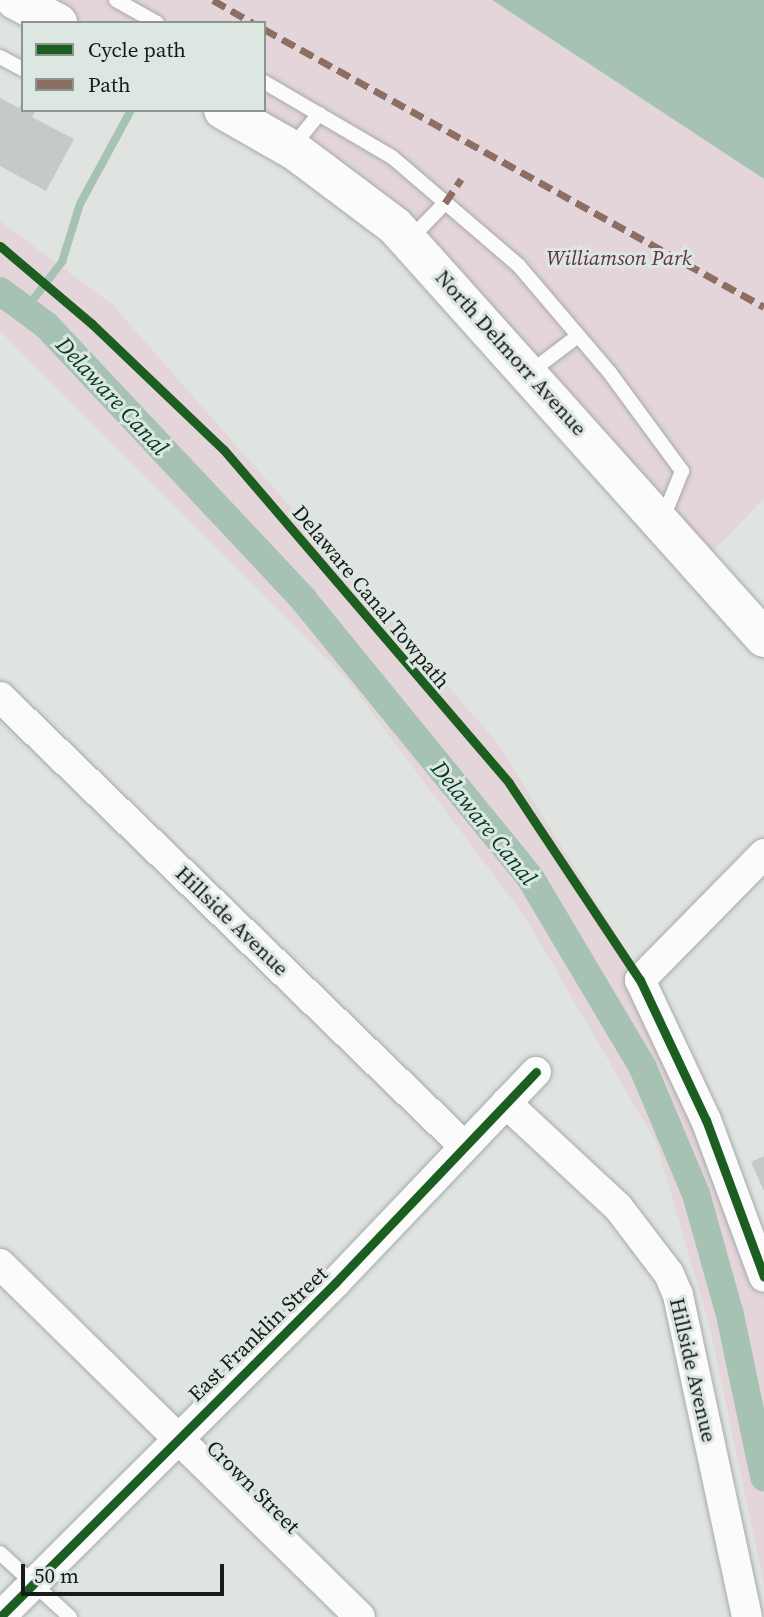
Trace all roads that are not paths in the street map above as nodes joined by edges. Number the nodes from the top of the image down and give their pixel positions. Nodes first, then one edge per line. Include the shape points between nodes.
1 (116, 0) edge
2 (154, 21) edge
3 (0, 57) edge
4 (21, 68) edge
5 (266, 83) edge
6 (227, 112) edge
7 (319, 114) junction
8 (291, 148) junction
9 (445, 203) junction
10 (409, 240) junction
11 (579, 336) junction
12 (529, 373) junction
13 (662, 522) junction
14 (764, 638) edge
15 (0, 697) edge
16 (764, 854) edge
17 (536, 1072) dead end
18 (506, 1103) junction
19 (464, 1146) junction
20 (0, 1264) edge
21 (764, 1277) edge
22 (177, 1437) junction
23 (0, 1553) edge
24 (34, 1584) junction
25 (0, 1617) edge
26 (70, 1617) edge
27 (360, 1617) edge
28 (747, 1617) edge

1 - 2 lane
3 - 4 lane
5 - 7 lane
6 - 8 main road, North Delmorr Avenue
7 - 8 lane
7 - 9 lane via 392,156
8 - 10 main road, North Delmorr Avenue via 347,186
9 - 10 lane
9 - 11 lane via 519,266
10 - 12 main road, North Delmorr Avenue
11 - 12 lane
11 - 13 lane via 682,471
12 - 13 main road, North Delmorr Avenue
13 - 14 main road, North Delmorr Avenue
15 - 19 street, Hillside Avenue
16 - 21 street via 639,980 706,1120
17 - 18 street, East Franklin Street
18 - 19 street, East Franklin Street
18 - 28 street, Hillside Avenue via 618,1207 669,1273 678,1295
19 - 22 street, East Franklin Street via 336,1282
20 - 22 street, Crown Street
22 - 24 street, East Franklin Street
22 - 27 street, Crown Street
23 - 24 lane
24 - 25 street, East Franklin Street
24 - 26 lane

